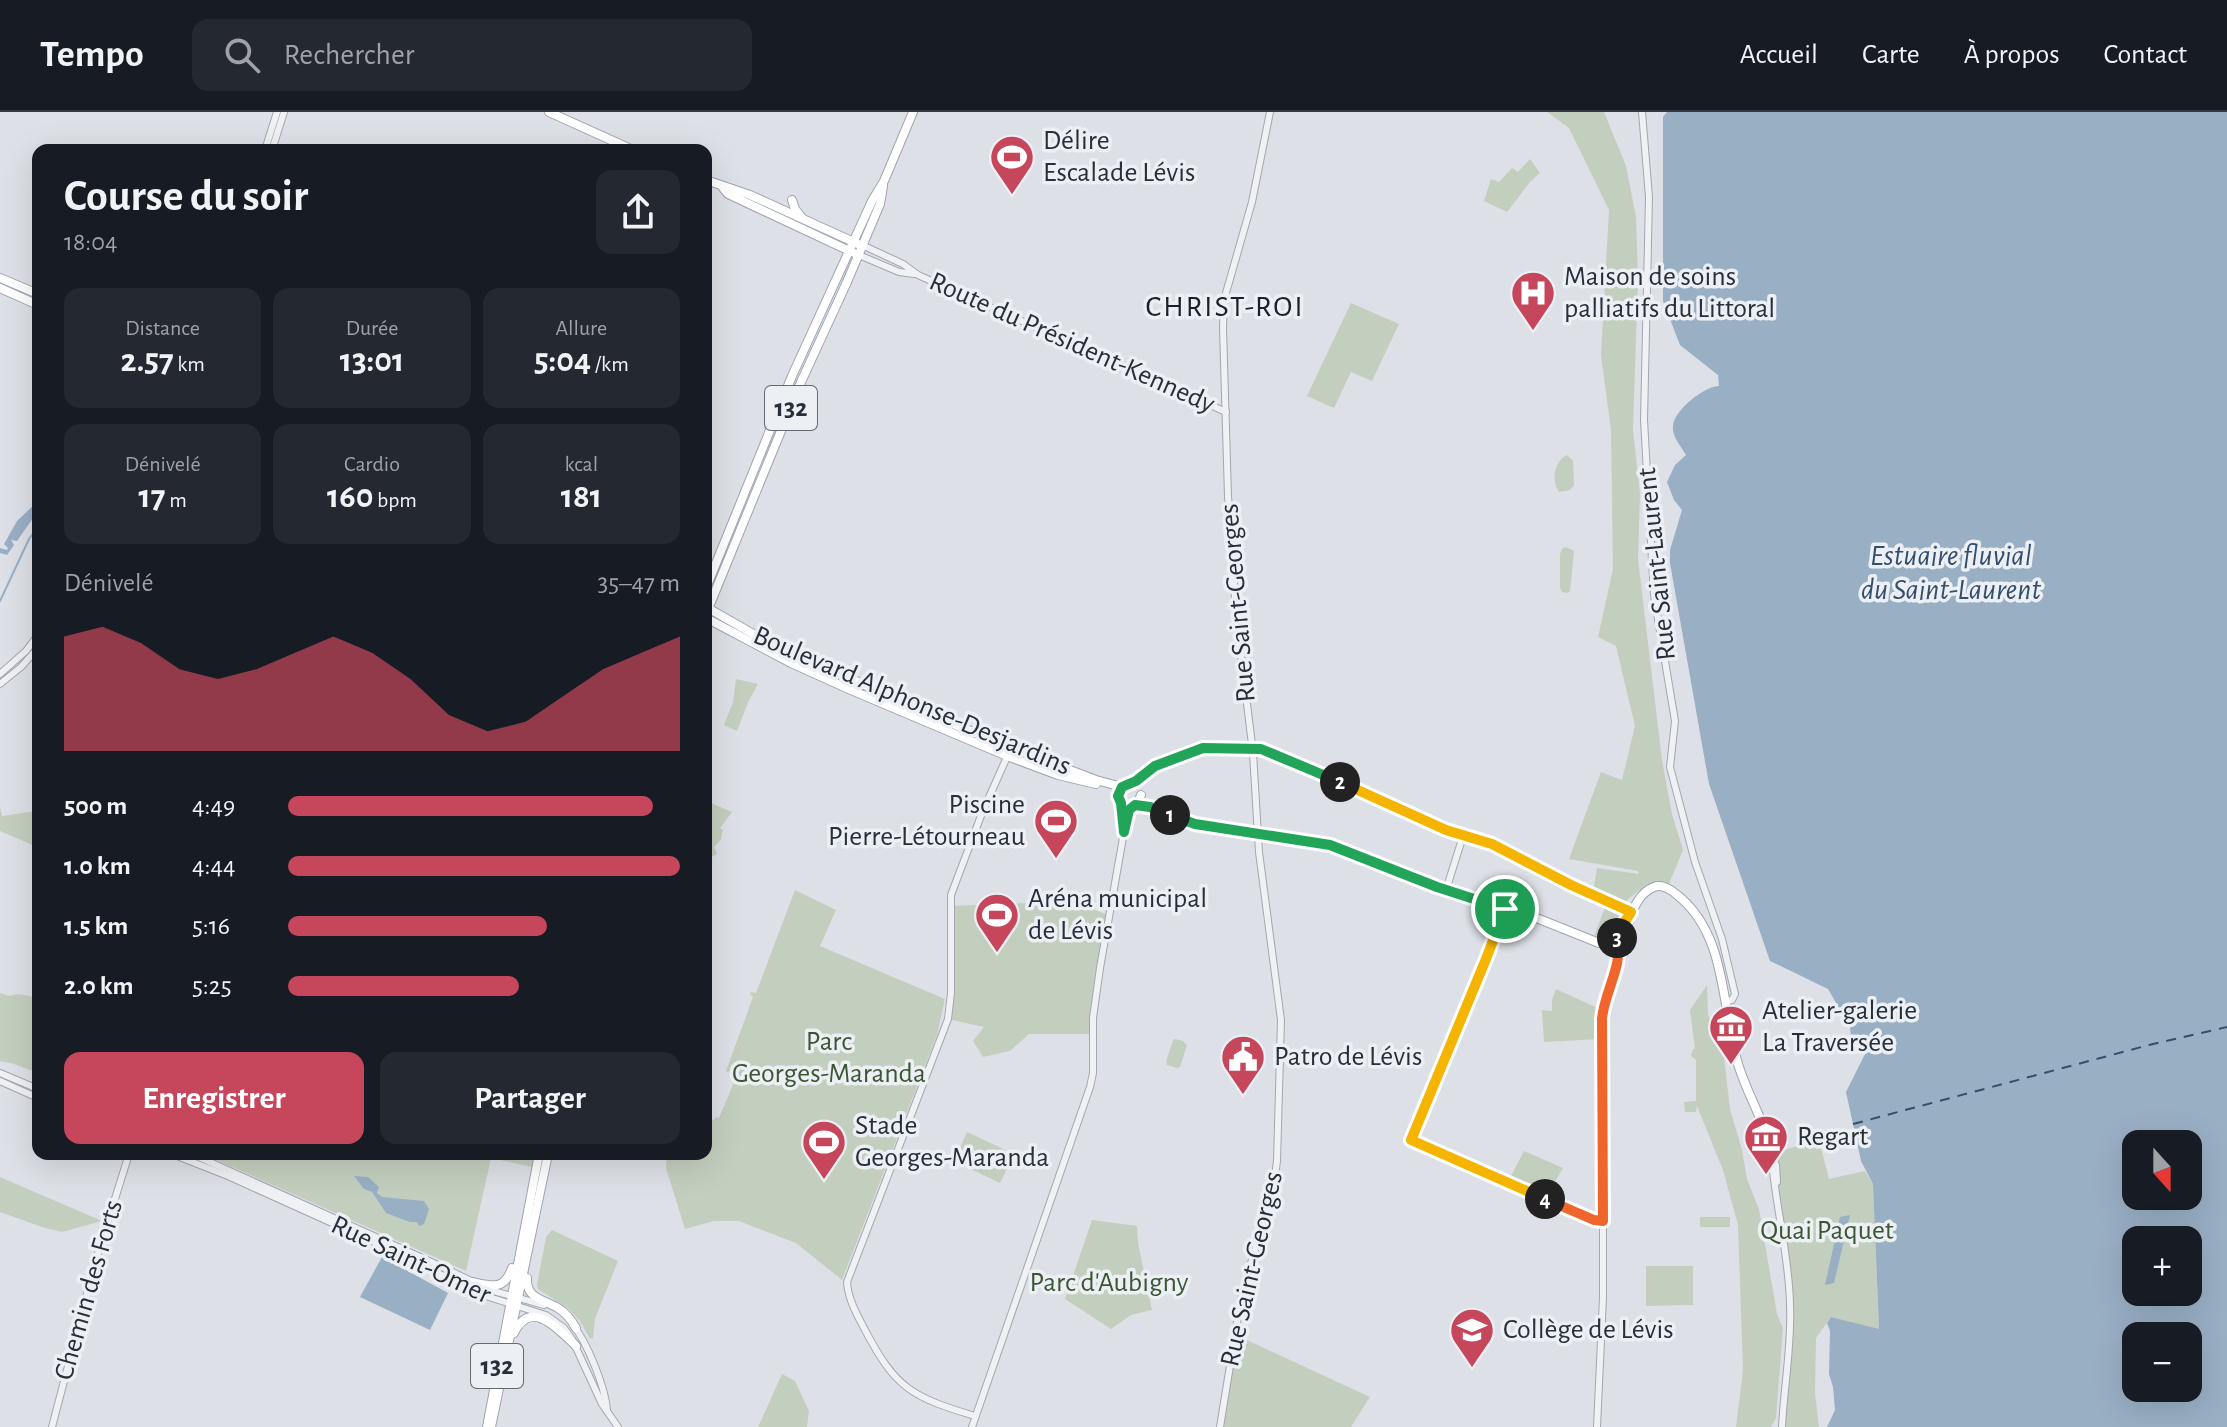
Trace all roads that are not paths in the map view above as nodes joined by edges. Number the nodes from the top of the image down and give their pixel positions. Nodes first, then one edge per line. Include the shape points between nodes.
1 (277, 112) edge
2 (284, 112) edge
3 (549, 112) edge
4 (913, 112) edge
5 (1270, 112) edge
6 (1642, 112) edge
7 (267, 144) edge
8 (274, 144) edge
9 (620, 144) edge
10 (712, 183) edge
11 (723, 188) junction
12 (792, 200) dead end
13 (802, 219) junction
14 (856, 248) junction
15 (0, 278) edge
16 (0, 288) edge
17 (32, 291) edge
18 (32, 302) edge
19 (1226, 412) junction
20 (712, 573) edge
21 (712, 597) edge
22 (712, 615) edge
23 (32, 643) edge
24 (32, 655) edge
25 (0, 674) edge
26 (0, 684) edge
27 (1252, 748) junction
28 (1009, 752) junction
29 (1123, 792) junction
30 (1141, 795) junction
31 (1133, 806) junction
32 (1210, 825) junction
33 (1124, 832) junction
34 (1257, 835) junction
35 (1463, 836) junction
36 (1446, 890) junction
37 (1640, 899) junction
38 (1615, 906) junction
39 (1505, 909) junction
40 (1631, 912) junction
41 (1619, 943) junction
42 (1727, 1001) junction
43 (0, 1073) edge
44 (0, 1081) edge
45 (32, 1086) edge
46 (32, 1095) edge
47 (1771, 1153) joint
48 (127, 1160) edge
49 (186, 1160) edge
50 (205, 1160) edge
51 (538, 1160) edge
52 (546, 1160) edge
53 (1603, 1221) junction
54 (524, 1250) junction
55 (472, 1282) junction
56 (514, 1301) junction
57 (576, 1328) junction
58 (576, 1346) junction
59 (509, 1349) junction
60 (607, 1409) junction
61 (975, 1416) junction
62 (52, 1427) edge
63 (489, 1427) edge
64 (618, 1427) edge
65 (972, 1427) edge
66 (1220, 1427) edge
67 (1597, 1427) edge
68 (1782, 1427) edge

1 - 7 street
2 - 8 street
3 - 9 main road
4 - 14 main road, 132
5 - 19 street, Rue Saint-Georges via 1224,300
6 - 42 street, Rue Saint-Laurent via 1649,175 1644,420 1654,595 1675,721 1670,767 1731,972 1735,994
10 - 11 main road, Route du Président-Kennedy
11 - 13 main road, Route du Président-Kennedy
11 - 14 main road, Route du Président-Kennedy
12 - 13 main road
13 - 14 main road, Route du Président-Kennedy
14 - 19 street, Route du Président-Kennedy via 899,272 918,275
14 - 20 main road, 132 via 792,376
14 - 21 main road, 132
15 - 17 main road
16 - 18 main road
19 - 27 street, Rue Saint-Georges via 1236,613
22 - 28 main road, Boulevard Alphonse-Desjardins
23 - 25 street
24 - 26 street
27 - 29 main road via 1203,748 1155,766
27 - 34 street, Rue Saint-Georges
27 - 35 main road
28 - 29 main road, Boulevard Alphonse-Desjardins
28 - 61 street via 951,895 948,1019 847,1282 863,1325 894,1376 918,1395
29 - 30 main road via 1138,788
29 - 31 main road, Boulevard Alphonse-Desjardins
29 - 33 street
30 - 31 main road
30 - 32 main road
31 - 32 main road
31 - 33 street
32 - 34 main road
33 - 61 street via 1093,1018 1090,1087
34 - 36 main road via 1330,845
34 - 66 street, Rue Saint-Georges via 1281,1020 1277,1161 1273,1192 1242,1292
35 - 36 street
35 - 38 main road via 1492,844
36 - 39 main road
37 - 38 main road
37 - 40 main road
37 - 42 main road via 1663,886 1688,905 1703,926
38 - 40 main road
39 - 41 main road via 1599,943
39 - 53 street via 1411,1140
40 - 41 main road
41 - 53 street via 1602,1019
42 - 47 main road via 1742,1076
43 - 45 street
44 - 46 street
47 - 68 street via 1790,1304
48 - 62 street, Chemin des Forts
49 - 56 street, Rue Saint-Omer via 414,1260 473,1292
50 - 55 street, Rue Saint-Omer
51 - 54 main road, 132
52 - 54 main road, 132
53 - 67 street
54 - 55 main road via 502,1283
54 - 56 main road, 132
54 - 57 main road via 529,1293 561,1310
55 - 56 street, Rue Saint-Omer
56 - 57 street, Rue Saint-Omer via 554,1309
56 - 58 street, Rue Saint-Omer via 551,1318
56 - 59 main road, 132
56 - 63 main road, 132
57 - 60 street, Rue Saint-Omer
58 - 59 main road via 551,1323 533,1317 519,1324
58 - 60 street, Rue Saint-Omer
59 - 63 main road, 132
60 - 64 street, Rue Saint-Omer
61 - 65 street

